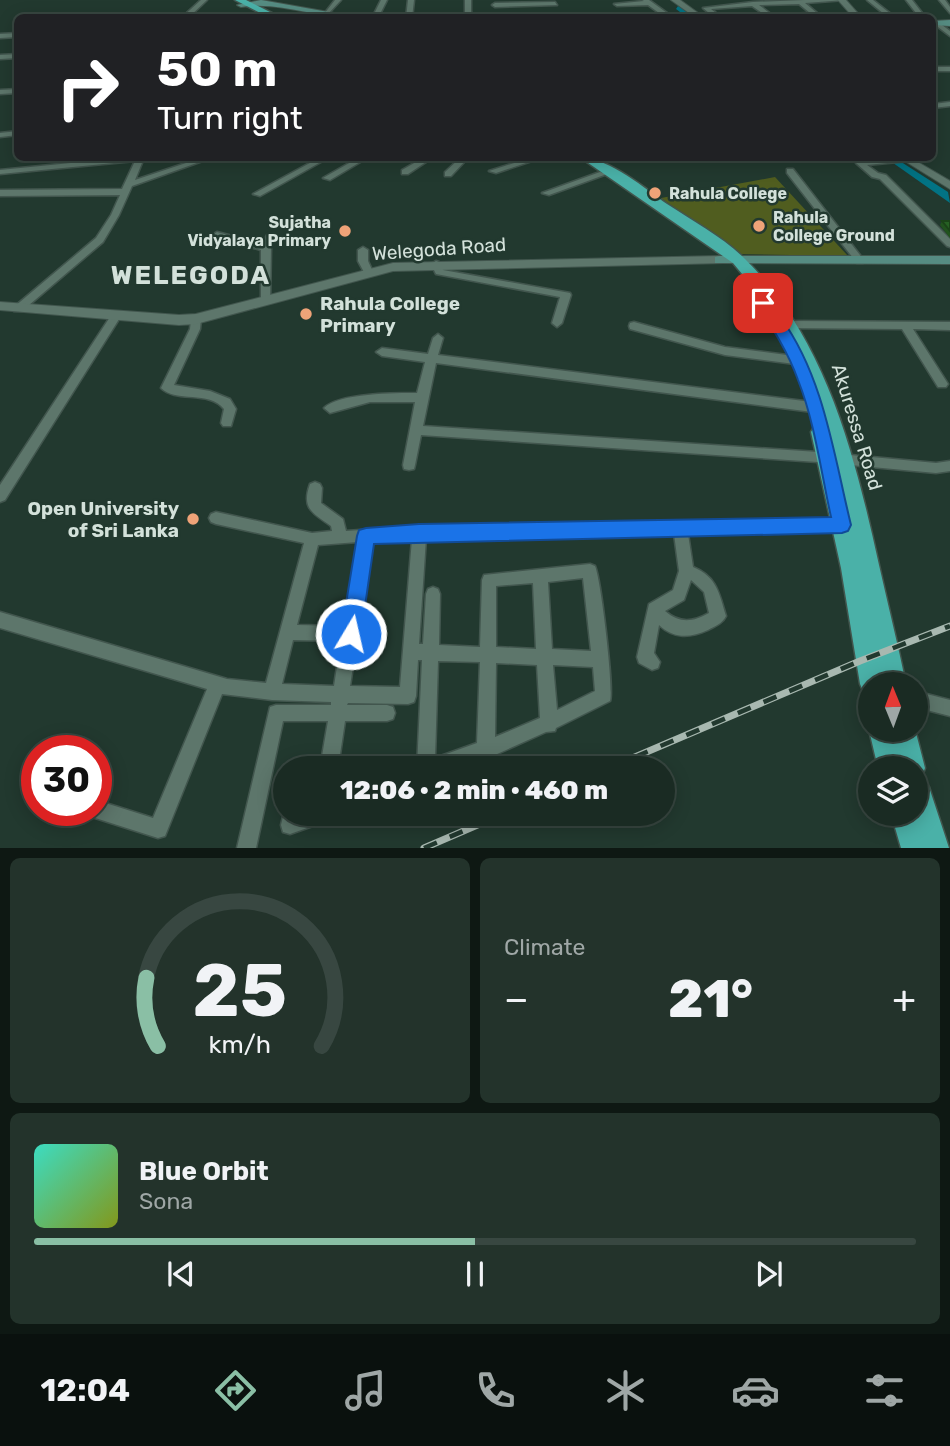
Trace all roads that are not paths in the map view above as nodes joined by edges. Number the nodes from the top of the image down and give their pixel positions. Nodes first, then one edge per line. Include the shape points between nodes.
1 (204, 0) edge
2 (231, 0) edge
3 (338, 0) edge
4 (675, 0) edge
5 (842, 0) edge
6 (870, 0) edge
7 (909, 0) edge
8 (942, 0) edge
9 (646, 1) edge
10 (757, 2) edge
11 (800, 2) junction
12 (242, 3) edge
13 (617, 4) dead end
14 (495, 5) dead end
15 (556, 5) edge
16 (505, 11) dead end
17 (950, 12) edge
18 (327, 13) junction
19 (188, 14) edge
20 (263, 14) edge
21 (268, 14) edge
22 (332, 14) edge
23 (665, 14) edge
24 (696, 14) edge
25 (714, 14) edge
26 (815, 14) edge
27 (855, 14) edge
28 (888, 14) edge
29 (920, 14) edge
30 (110, 161) edge
31 (139, 161) edge
32 (199, 161) edge
33 (318, 161) edge
34 (358, 161) edge
35 (423, 161) edge
36 (461, 161) edge
37 (527, 161) edge
38 (581, 161) edge
39 (592, 161) edge
40 (878, 161) edge
41 (911, 161) edge
42 (494, 171) dead end
43 (790, 171) dead end
44 (0, 172) edge
45 (405, 172) dead end
46 (448, 174) dead end
47 (603, 174) junction
48 (327, 178) dead end
49 (950, 186) edge
50 (128, 188) junction
51 (546, 192) dead end
52 (0, 193) edge
53 (257, 194) dead end
54 (217, 235) dead end
55 (270, 237) dead end
56 (950, 243) edge
57 (266, 248) junction
58 (363, 250) dead end
59 (729, 260) junction
60 (950, 260) edge
61 (860, 261) junction
62 (436, 264) junction
63 (368, 272) junction
64 (266, 301) junction
65 (0, 306) edge
66 (18, 309) junction
67 (116, 316) junction
68 (196, 318) junction
69 (557, 323) dead end
70 (790, 325) junction
71 (634, 326) dead end
72 (905, 326) junction
73 (950, 326) edge
74 (438, 338) dead end
75 (382, 352) dead end
76 (432, 358) junction
77 (804, 362) junction
78 (942, 384) dead end
79 (422, 397) junction
80 (330, 408) dead end
81 (821, 409) junction
82 (227, 423) dead end
83 (416, 430) junction
84 (833, 458) junction
85 (409, 465) dead end
86 (950, 466) edge
87 (0, 469) edge
88 (15, 471) junction
89 (315, 488) dead end
90 (0, 496) edge
91 (216, 518) dead end
92 (842, 525) junction
93 (680, 528) junction
94 (419, 533) junction
95 (366, 536) junction
96 (340, 538) junction
97 (312, 539) junction
98 (686, 571) junction
99 (540, 575) junction
100 (433, 594) dead end
101 (654, 609) junction
102 (0, 620) edge
103 (288, 632) junction
104 (351, 634) junction
105 (420, 653) junction
106 (487, 655) junction
107 (545, 657) junction
108 (601, 659) junction
109 (652, 662) dead end
110 (871, 672) edge
111 (891, 672) edge
112 (218, 684) junction
113 (272, 692) junction
114 (928, 702) edge
115 (340, 703) junction
116 (950, 708) edge
117 (387, 713) dead end
118 (549, 725) junction
119 (486, 750) junction
120 (331, 756) edge
121 (425, 756) edge
122 (468, 756) edge
123 (112, 814) edge
124 (910, 826) edge
125 (927, 826) edge
126 (246, 848) edge
127 (916, 848) edge
128 (934, 848) edge

1 - 19 street
2 - 12 highway
3 - 18 street
4 - 24 street
5 - 11 street
5 - 27 street
6 - 28 street
7 - 29 street
8 - 17 street
9 - 13 street
9 - 23 street
10 - 11 street
10 - 25 street via 706,8
11 - 26 street
12 - 18 main road
12 - 20 highway
12 - 21 highway
14 - 15 street
15 - 16 street
18 - 22 main road
30 - 44 street
31 - 50 street
32 - 50 street
33 - 53 street
34 - 48 street
35 - 45 street
36 - 46 street
37 - 42 street
38 - 47 highway, Akuressa Road
39 - 59 highway, Akuressa Road via 637,189
40 - 56 street via 860,163 883,177
41 - 49 street
43 - 61 street
47 - 51 street
47 - 59 highway, Akuressa Road
50 - 52 street
50 - 66 street via 100,240
54 - 57 street
55 - 57 street
57 - 64 street
58 - 63 street
59 - 61 main road
59 - 62 street, Welegoda Road
59 - 70 highway, Akuressa Road via 756,279
59 - 77 highway, Akuressa Road
60 - 61 main road
62 - 63 street, Welegoda Road
62 - 69 street via 439,272 566,295
63 - 64 street, Welegoda Road
64 - 68 street, Welegoda Road
65 - 66 street, Welegoda Road
66 - 67 street, Welegoda Road
67 - 68 street, Welegoda Road
67 - 88 street
68 - 82 street via 167,388 226,402 230,409
70 - 72 street
70 - 77 highway, Akuressa Road
71 - 77 street via 725,351
72 - 73 street
72 - 78 street
74 - 76 street
75 - 76 street
76 - 79 street
76 - 81 street
77 - 81 highway, Akuressa Road
79 - 80 street via 370,398
79 - 83 street
81 - 84 highway, Akuressa Road
83 - 84 street
83 - 85 street
84 - 86 street
84 - 92 highway, Akuressa Road
84 - 111 highway, Akuressa Road via 867,556
87 - 88 street
88 - 90 street
89 - 96 street via 314,506 338,523
91 - 97 street
92 - 93 street
92 - 110 highway, Akuressa Road
93 - 94 street
93 - 98 street
94 - 95 street
94 - 105 street
95 - 96 street
95 - 104 street
96 - 97 street
97 - 103 street
98 - 101 street via 679,595
98 - 101 street via 708,584 718,616 701,626 678,629 665,624
99 - 106 street via 489,580
99 - 107 street
99 - 108 street via 590,571
100 - 105 street
101 - 109 street via 645,657
102 - 112 street
103 - 104 street
103 - 113 street
104 - 115 street
105 - 106 street
105 - 115 street via 408,696
105 - 121 street
106 - 107 street
106 - 119 street
107 - 108 street
107 - 118 street
108 - 118 street via 604,695
112 - 113 street
112 - 123 street via 158,829
113 - 115 street
114 - 116 street
115 - 117 street
115 - 120 street
115 - 126 street via 276,713
118 - 119 street
119 - 122 street
124 - 127 highway
125 - 128 highway

